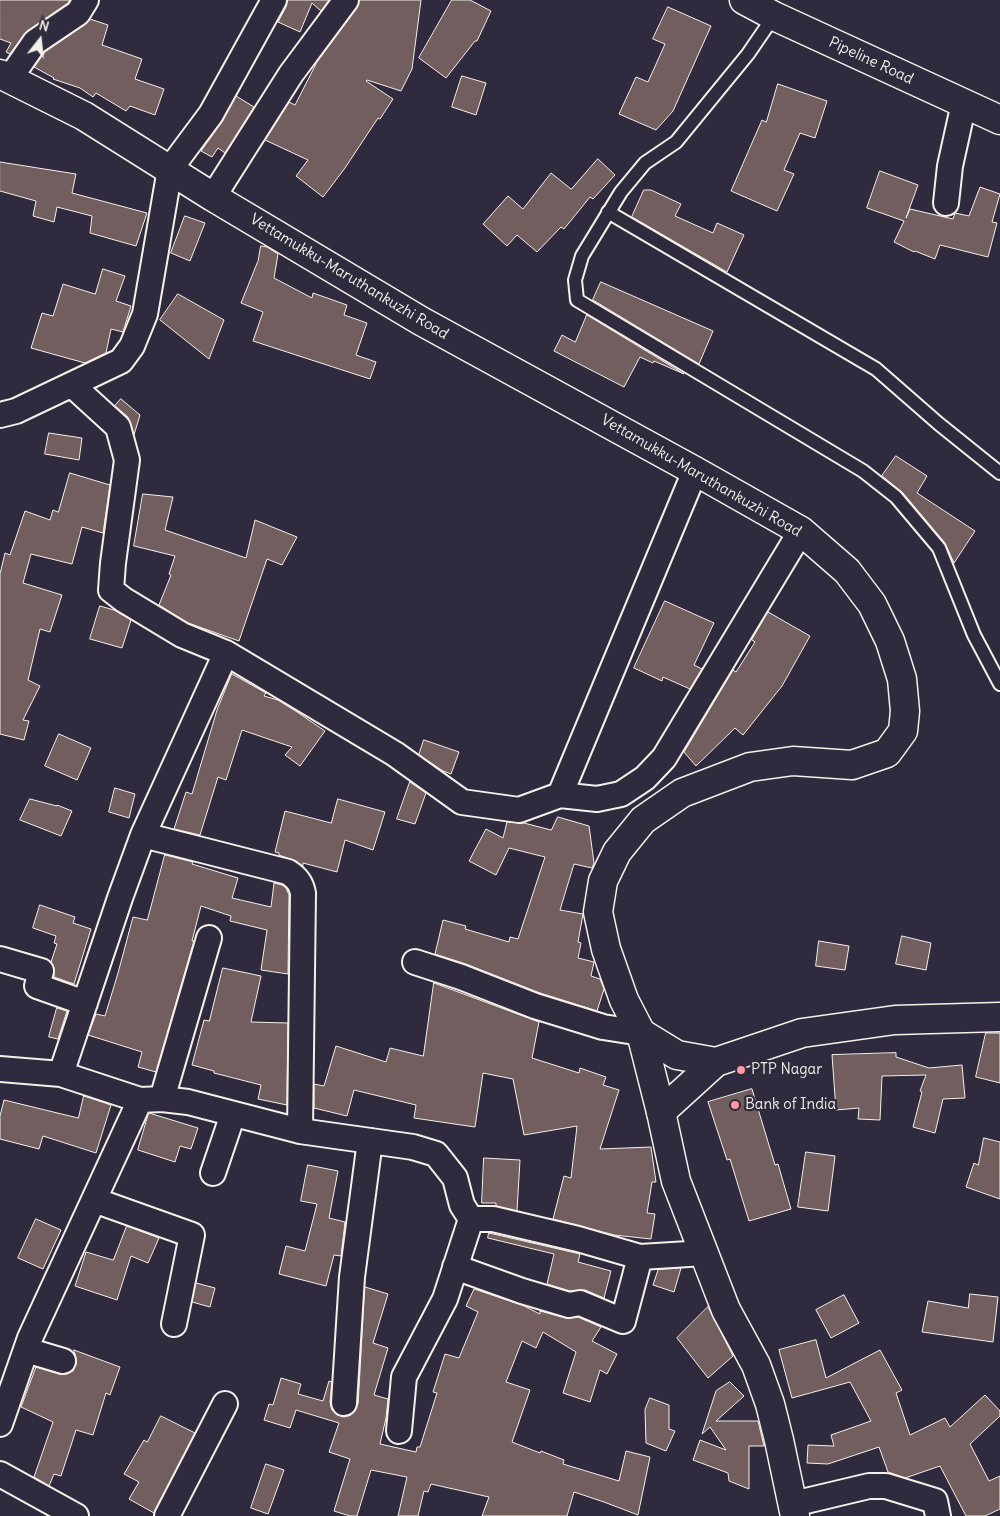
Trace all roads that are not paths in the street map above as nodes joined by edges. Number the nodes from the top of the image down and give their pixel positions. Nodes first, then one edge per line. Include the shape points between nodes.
1 (86, 0) edge
2 (274, 0) edge
3 (346, 0) edge
4 (744, 0) edge
5 (774, 16) junction
6 (5, 76) edge
7 (964, 103) junction
8 (1000, 120) edge
9 (170, 169) junction
10 (213, 197) junction
11 (946, 203) dead end
12 (608, 212) junction
13 (72, 385) junction
14 (0, 415) edge
15 (695, 471) junction
16 (1000, 472) edge
17 (801, 531) junction
18 (226, 653) junction
19 (998, 676) edge
20 (560, 795) junction
21 (143, 835) junction
22 (209, 938) dead end
23 (0, 959) edge
24 (415, 962) dead end
25 (85, 1003) junction
26 (1000, 1017) edge
27 (641, 1033) junction
28 (716, 1062) junction
29 (0, 1069) edge
30 (61, 1074) junction
31 (151, 1100) junction
32 (661, 1112) junction
33 (232, 1114) junction
34 (300, 1131) junction
35 (370, 1141) junction
36 (213, 1173) dead end
37 (94, 1200) junction
38 (471, 1219) junction
39 (705, 1253) junction
40 (640, 1257) junction
41 (455, 1267) junction
42 (174, 1324) dead end
43 (26, 1350) junction
44 (63, 1361) dead end
45 (225, 1404) dead end
46 (344, 1404) dead end
47 (0, 1424) edge
48 (399, 1431) dead end
49 (0, 1474) edge
50 (794, 1510) edge
51 (76, 1516) edge
52 (167, 1516) edge
53 (938, 1516) edge

1 - 6 street via 78,13 35,42
2 - 9 street via 211,114
3 - 10 street via 291,74
4 - 5 main road, Pipeline Road
5 - 7 main road, Pipeline Road
5 - 12 lane via 748,54 676,142 645,163
6 - 9 main road, Vettamukku-Maruthankuzhi Road via 84,116
7 - 8 main road, Pipeline Road
7 - 11 street via 950,166
9 - 10 main road, Vettamukku-Maruthankuzhi Road
9 - 13 street via 145,314 132,346 121,361
10 - 15 main road, Vettamukku-Maruthankuzhi Road via 421,322
12 - 16 lane via 876,370
12 - 19 lane via 582,256 575,280 577,300 863,471 896,497 939,548 974,635
13 - 14 street
13 - 18 street via 118,427 127,460 111,590 182,635
15 - 17 main road, Vettamukku-Maruthankuzhi Road
15 - 20 street
17 - 20 street via 664,758 645,778 621,794 597,799
17 - 27 main road, Vettamukku-Maruthankuzhi Road via 847,571 872,604 890,641 902,679 903,731 887,753 852,765 793,761 750,767 682,793 643,820 617,852 604,881 598,912 606,949 624,1000
18 - 20 street via 395,754 462,802 519,810
18 - 21 street
21 - 25 street
21 - 34 street via 288,872 301,886
22 - 31 street
23 - 25 street via 41,971 37,986
24 - 27 street via 552,1012 603,1028
25 - 30 street
26 - 28 main road via 895,1020 802,1033
27 - 28 main road via 677,1055
27 - 32 main road, Vettamukku-Maruthankuzhi Road
28 - 32 main road
29 - 30 street
30 - 31 street
31 - 33 street via 188,1102
31 - 37 street
32 - 39 main road, Vettamukku-Maruthankuzhi Road via 676,1181
33 - 34 street
33 - 36 street
34 - 35 street
35 - 38 street via 414,1147 436,1154 455,1178 462,1205
35 - 46 street via 352,1277
37 - 42 street via 192,1235
37 - 43 street
38 - 40 street via 493,1219
38 - 41 street
39 - 40 street
39 - 50 main road, Vettamukku-Maruthankuzhi Road via 726,1310 756,1365 770,1404
40 - 41 street via 624,1321 580,1303 569,1305
41 - 48 street via 445,1299 404,1377
43 - 44 street
43 - 47 street
45 - 52 street
49 - 51 street
50 - 53 street via 869,1486 886,1486 935,1501

